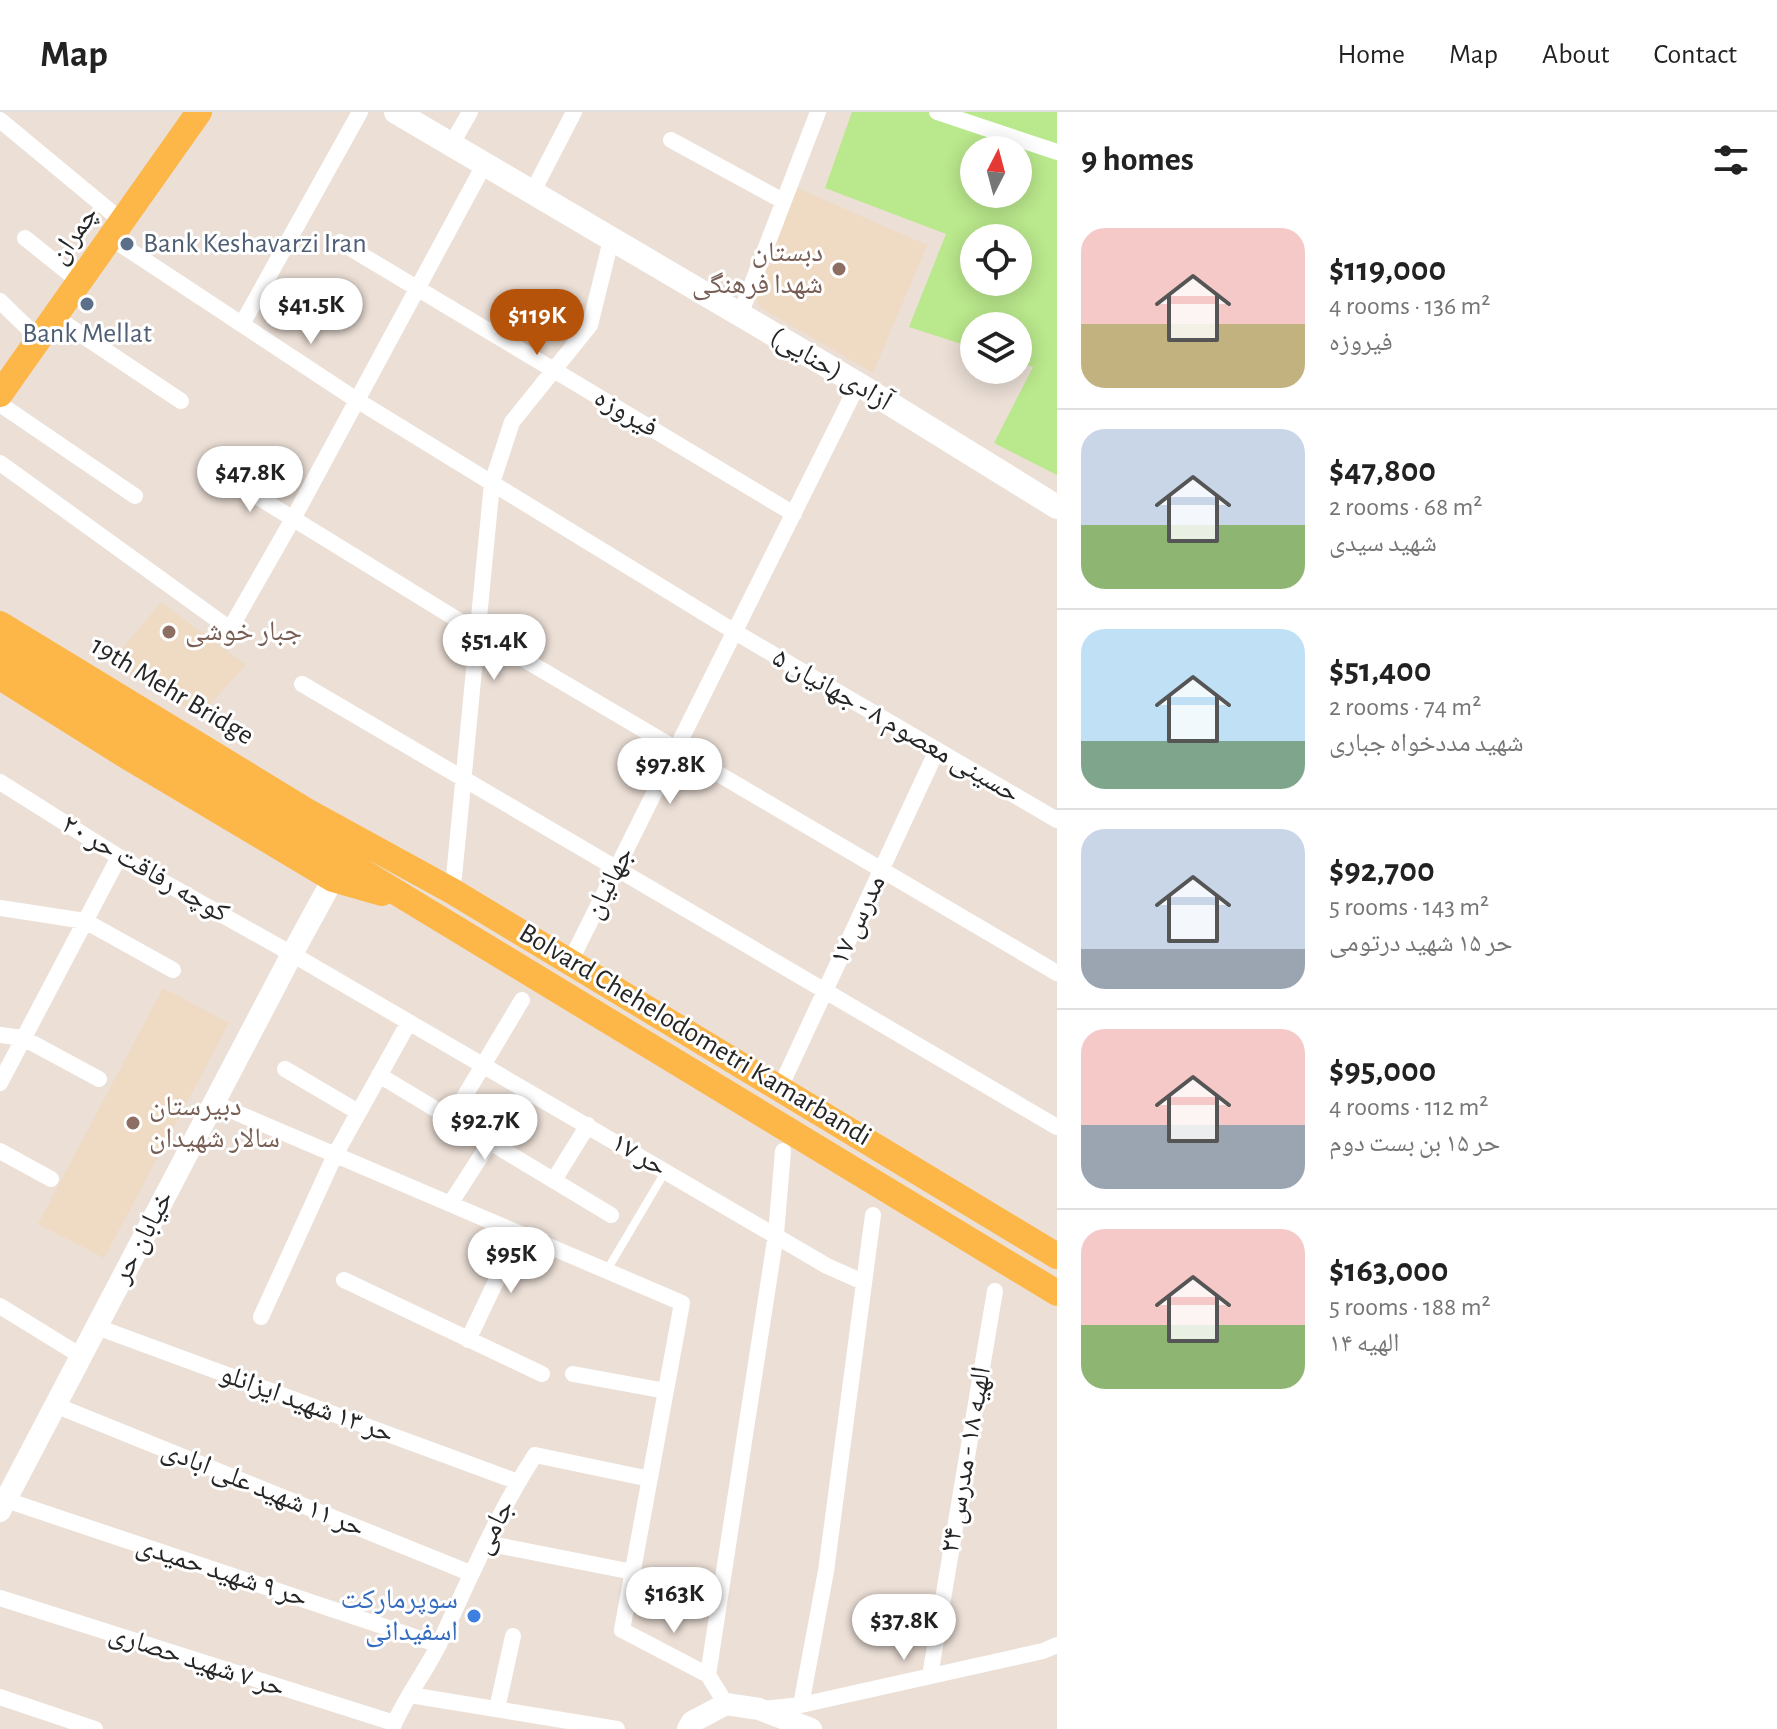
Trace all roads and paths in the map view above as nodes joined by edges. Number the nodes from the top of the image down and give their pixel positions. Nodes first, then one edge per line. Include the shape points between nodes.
1 (199, 112) edge
2 (360, 112) edge
3 (396, 112) edge
4 (470, 112) edge
5 (574, 112) edge
6 (818, 112) edge
7 (937, 112) edge
8 (0, 120) edge
9 (671, 140) dead end
10 (451, 145) junction
11 (1057, 152) edge
12 (484, 165) junction
13 (532, 193) junction
14 (783, 201) junction
15 (117, 230) junction
16 (25, 238) dead end
17 (611, 240) junction
18 (340, 242) dead end
19 (80, 282) junction
20 (416, 287) junction
21 (0, 301) edge
22 (740, 315) junction
23 (55, 317) junction
24 (242, 324) junction
25 (39, 339) junction
26 (553, 369) junction
27 (858, 384) junction
28 (0, 394) edge
29 (355, 399) junction
30 (181, 401) dead end
31 (0, 404) edge
32 (0, 463) edge
33 (227, 478) dead end
34 (492, 483) junction
35 (135, 496) dead end
36 (1057, 507) edge
37 (794, 514) junction
38 (294, 517) junction
39 (0, 607) edge
40 (0, 624) edge
41 (735, 632) junction
42 (479, 633) junction
43 (0, 652) edge
44 (0, 677) edge
45 (302, 684) dead end
46 (677, 748) junction
47 (937, 750) junction
48 (465, 780) junction
49 (0, 782) edge
50 (1057, 820) edge
51 (304, 823) junction
52 (388, 854) junction
53 (119, 857) junction
54 (617, 869) junction
55 (882, 869) junction
56 (454, 877) dead end
57 (333, 879) junction
58 (416, 903) junction
59 (0, 908) edge
60 (85, 921) junction
61 (292, 954) junction
62 (570, 962) junction
63 (173, 970) dead end
64 (1057, 973) edge
65 (825, 991) junction
66 (522, 1000) dead end
67 (409, 1022) junction
68 (0, 1035) edge
69 (23, 1038) junction
70 (482, 1064) junction
71 (285, 1069) dead end
72 (379, 1075) junction
73 (99, 1079) dead end
74 (0, 1083) edge
75 (779, 1090) junction
76 (214, 1103) junction
77 (358, 1112) junction
78 (451, 1119) junction
79 (588, 1125) junction
80 (1057, 1127) edge
81 (490, 1142) junction
82 (0, 1151) edge
83 (783, 1151) dead end
84 (335, 1155) junction
85 (666, 1171) junction
86 (51, 1179) dead end
87 (554, 1180) junction
88 (450, 1204) junction
89 (611, 1215) dead end
90 (873, 1215) dead end
91 (519, 1233) junction
92 (776, 1234) junction
93 (1057, 1256) edge
94 (606, 1271) junction
95 (344, 1280) dead end
96 (863, 1282) junction
97 (995, 1291) dead end
98 (1057, 1293) edge
99 (0, 1306) edge
100 (261, 1317) dead end
101 (97, 1327) junction
102 (468, 1340) junction
103 (81, 1356) junction
104 (542, 1374) dead end
105 (573, 1374) dead end
106 (666, 1391) junction
107 (55, 1405) junction
108 (650, 1479) junction
109 (518, 1482) junction
110 (3, 1505) edge
111 (486, 1543) junction
112 (633, 1572) junction
113 (470, 1573) junction
114 (0, 1598) edge
115 (513, 1636) dead end
116 (439, 1645) junction
117 (1057, 1645) edge
118 (708, 1675) junction
119 (930, 1676) junction
120 (410, 1695) junction
121 (0, 1697) edge
122 (726, 1704) junction
123 (801, 1705) junction
124 (497, 1709) junction
125 (759, 1709) junction
126 (393, 1726) edge
127 (588, 1727) edge
128 (95, 1729) edge
129 (617, 1729) edge
130 (688, 1729) edge
131 (811, 1729) edge

1 - 15 main road, چمران
2 - 24 street
3 - 10 main road, آزادی (حنایی)
4 - 10 street
5 - 13 street
6 - 14 street
7 - 11 street
8 - 15 street, حسینی معصوم ۸ - جهانیان ۵
9 - 14 street
10 - 12 main road, آزادی (حنایی)
12 - 13 main road, آزادی (حنایی)
12 - 20 street
13 - 17 main road, آزادی (حنایی)
14 - 22 street
15 - 19 main road, چمران
15 - 24 street, حسینی معصوم ۸ - جهانیان ۵
16 - 19 street
17 - 22 main road, آزادی (حنایی)
17 - 26 street via 590,325
18 - 20 street, فیروزه
19 - 23 main road, چمران
20 - 26 street, فیروزه
20 - 29 street
21 - 25 street
22 - 27 main road, آزادی (حنایی)
23 - 25 main road, چمران
23 - 30 street
24 - 29 street, حسینی معصوم ۸ - جهانیان ۵
25 - 28 main road, چمران
26 - 34 street via 512,422
26 - 37 street, فیروزه
27 - 36 main road, آزادی (حنایی)
27 - 37 street, جهانیان
29 - 34 street, حسینی معصوم ۸ - جهانیان ۵
29 - 38 street
31 - 35 street
32 - 38 street via 230,629
33 - 38 street
34 - 41 street, حسینی معصوم ۸ - جهانیان ۵
34 - 42 street
37 - 41 street, جهانیان
38 - 42 street
39 - 52 main road via 318,801
40 - 51 main road, 19th Mehr Bridge
41 - 46 street, جهانیان
41 - 47 street, حسینی معصوم ۸ - جهانیان ۵
42 - 46 street
42 - 48 street
43 - 51 main road, 19th Mehr Bridge
44 - 57 main road
45 - 48 street
46 - 54 street, جهانیان
46 - 55 street
47 - 50 street, حسینی معصوم ۸ - جهانیان ۵
47 - 55 street, مدرس ۱۷
48 - 54 street
48 - 56 street
49 - 53 street, کوچه رفاقت حر ۲۰
51 - 52 main road
51 - 58 main road, Bolvard Chehelodometri Kamarbandi
52 - 62 main road
53 - 60 street
53 - 61 street, کوچه رفاقت حر ۲۰
54 - 62 street, جهانیان
54 - 65 street
55 - 64 street
55 - 65 street, مدرس ۱۷
57 - 58 main road
57 - 61 street, خیابان حر
58 - 98 main road, Bolvard Chehelodometri Kamarbandi
59 - 60 street
60 - 63 street
60 - 69 street
61 - 67 street, حر ۱۷
61 - 76 street, خیابان حر
62 - 75 main road
65 - 75 street, مدرس ۱۷
65 - 80 street
66 - 70 street
67 - 70 street, حر ۱۷
67 - 72 street
68 - 69 street
69 - 73 street
69 - 74 street
70 - 78 street
70 - 79 street, حر ۱۷
71 - 77 street
72 - 77 street
72 - 78 street
75 - 93 main road
76 - 84 street
76 - 101 street, خیابان حر
77 - 84 street
78 - 81 street
79 - 85 street, حر ۱۷
79 - 87 street
81 - 87 street
81 - 88 street
82 - 86 street
83 - 92 street
84 - 88 street
84 - 100 street
85 - 92 street, حر ۱۷
85 - 94 lane
87 - 89 street
88 - 91 street
90 - 96 street
91 - 94 street
91 - 102 street
92 - 96 street, حر ۱۷
92 - 118 street
94 - 106 street via 682,1303
95 - 102 street
96 - 123 street via 826,1571
97 - 119 street, الهیه ۱۸ - مدرس ۲۴
99 - 103 street
101 - 103 street, خیابان حر
101 - 109 street, حر ۱۳ شهید ایزانلو
102 - 104 street
103 - 107 street, خیابان حر
105 - 106 street
106 - 108 street
107 - 110 street, خیابان حر
107 - 113 street, حر ۱۱ شهید علی ابادی
108 - 109 street, جامی via 535,1455
108 - 112 street
109 - 111 street, جامی
110 - 116 street, حر ۹ شهید حمیدی
111 - 112 street
111 - 113 street, جامی
112 - 118 street via 622,1630
113 - 116 street, جامی
114 - 126 street, حر ۷ شهید حصاری
115 - 124 street
116 - 120 street, جامی
117 - 119 street
118 - 122 street
119 - 123 street
120 - 124 street
120 - 126 street, جامی
121 - 128 street
122 - 125 street
122 - 130 street
123 - 125 street
124 - 127 street
125 - 131 street
127 - 129 street

